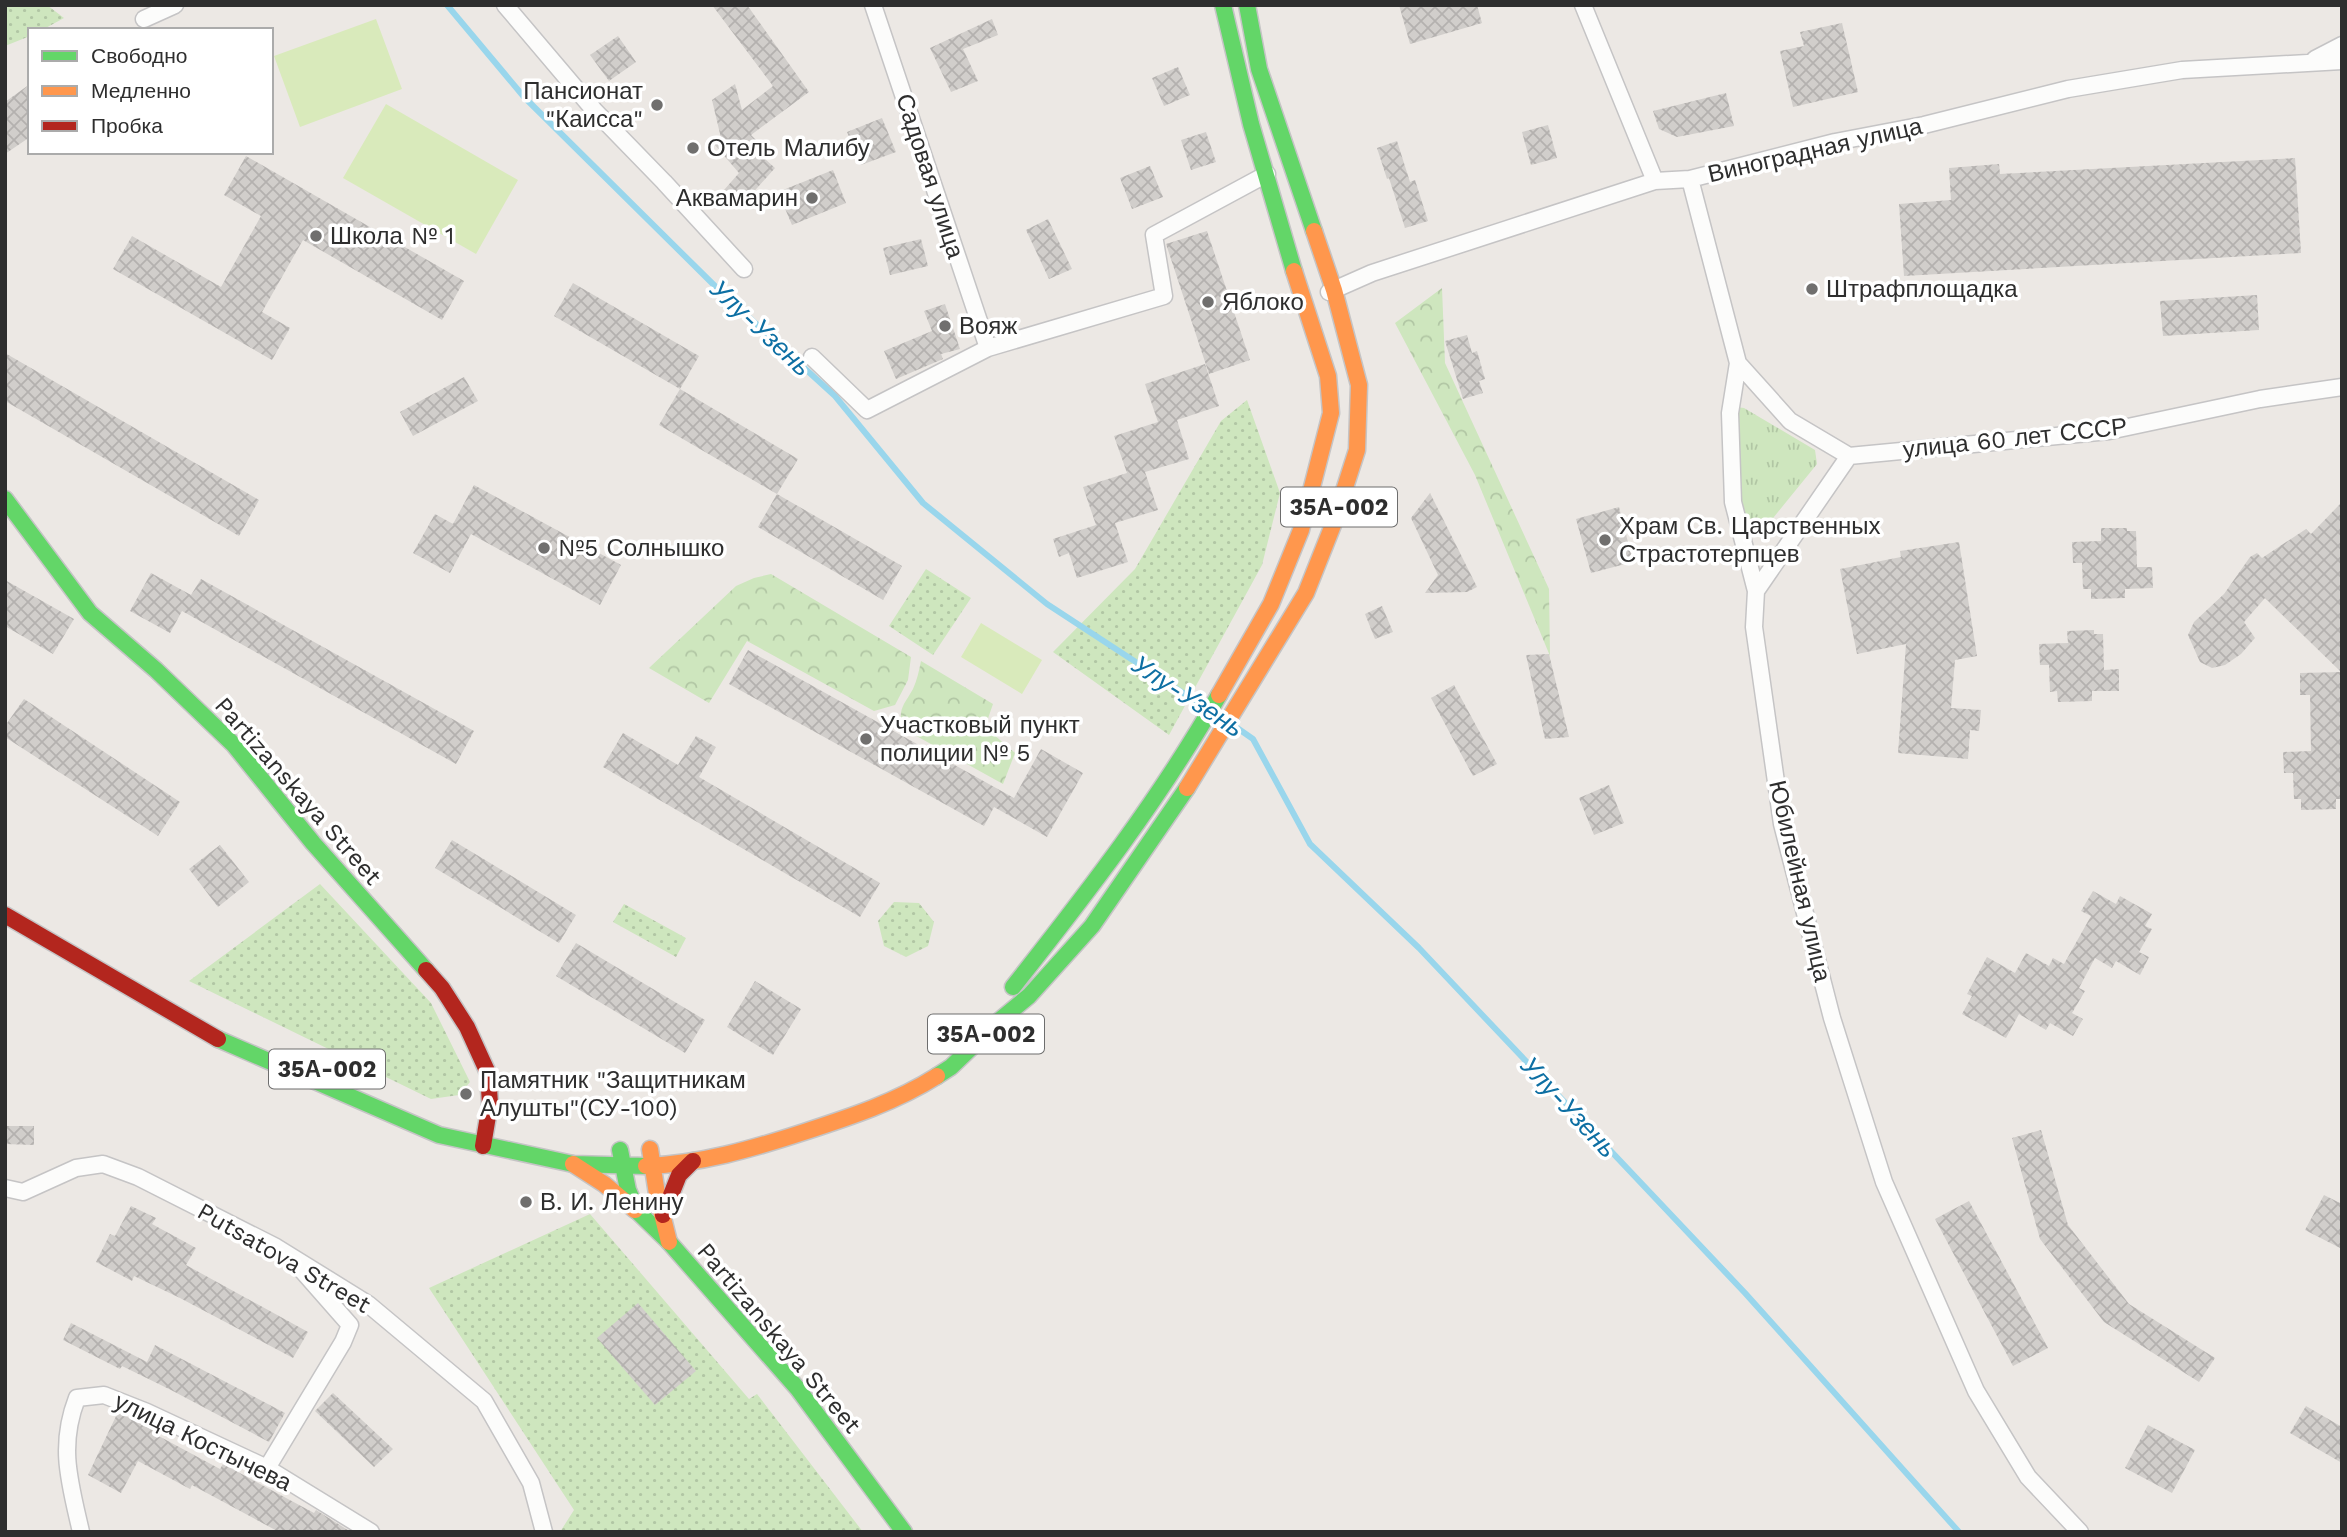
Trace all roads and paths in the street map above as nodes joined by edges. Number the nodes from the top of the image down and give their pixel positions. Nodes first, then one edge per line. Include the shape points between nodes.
1 (175, 5) edge
2 (505, 5) edge
3 (873, 5) edge
4 (1223, 5) edge
5 (1247, 5) edge
6 (1583, 5) edge
7 (144, 19) dead end
8 (2342, 45) edge
9 (2342, 61) edge
10 (2310, 62) junction
11 (1267, 174) junction
12 (1690, 179) junction
13 (1655, 181) junction
14 (744, 269) dead end
15 (1334, 290) junction
16 (1304, 304) junction
17 (988, 348) junction
18 (812, 357) dead end
19 (1738, 363) junction
20 (2342, 387) edge
21 (1849, 456) junction
22 (5, 499) edge
23 (1756, 591) junction
24 (5, 897) edge
25 (5, 915) edge
26 (205, 1013) dead end
27 (326, 1069) dead end
28 (388, 1095) dead end
29 (526, 1137) dead end
30 (484, 1146) junction
31 (564, 1146) dead end
32 (664, 1148) junction
33 (598, 1149) dead end
34 (620, 1150) junction
35 (693, 1161) junction
36 (573, 1164) junction
37 (652, 1166) junction
38 (623, 1167) junction
39 (5, 1188) edge
40 (637, 1211) junction
41 (663, 1215) junction
42 (669, 1242) junction
43 (289, 1255) junction
44 (267, 1468) junction
45 (81, 1532) edge
46 (371, 1532) edge
47 (544, 1532) edge
48 (904, 1532) edge
49 (2080, 1532) edge

1 - 7 street
2 - 14 street via 594,110
3 - 17 street, Садовая улица
4 - 11 main road
5 - 15 main road, 35А-002 via 1259,69
6 - 13 street
8 - 10 street
9 - 10 street, Виноградная улица
10 - 12 street, Виноградная улица via 2182,69 2068,89
11 - 16 main road
11 - 17 street via 1154,235 1164,296
12 - 13 street, Виноградная улица
12 - 19 street, Юбилейная улица
13 - 15 street, Виноградная улица via 1372,273
15 - 16 street, Виноградная улица
15 - 35 main road, 35А-002 via 1359,385 1357,450 1333,525 1306,593 1190,783 1092,926 1029,996 951,1067 913,1091 751,1150
16 - 32 main road, 35А-002 via 1328,376 1331,413 1301,530 1271,604 1196,736 1112,861 1020,979 942,1066 878,1097 787,1127 719,1144
17 - 18 street via 867,410
19 - 21 street via 1790,421
19 - 23 street, Юбилейная улица via 1730,413 1733,502
20 - 21 street, улица 60 лет СССР via 2109,431
21 - 23 street
22 - 30 main road, Partizanskaya Street via 90,613 234,745 313,843 442,988 488,1073 491,1104
23 - 49 street, Юбилейная улица via 1754,627 1782,824 1832,1018 1884,1182 1976,1391 2028,1477
24 - 26 main road
25 - 30 main road via 205,1033 439,1135
27 - 28 main road, 35А-002
29 - 31 main road
30 - 36 main road
32 - 34 main road
32 - 37 main road, Partizanskaya Street
33 - 34 main road
34 - 38 main road, Partizanskaya Street
35 - 37 main road, 35А-002
35 - 41 main road via 678,1175
36 - 38 main road
36 - 40 main road
37 - 38 main road
37 - 41 main road, Partizanskaya Street
38 - 40 main road, Partizanskaya Street
39 - 43 street, Putsatova Street via 23,1192 76,1168 103,1164 138,1177
40 - 42 main road, Partizanskaya Street
41 - 42 main road, Partizanskaya Street
42 - 48 main road, Partizanskaya Street via 798,1389
43 - 44 street via 350,1325
43 - 47 street, Putsatova Street via 368,1304 484,1401 531,1483
44 - 45 street, улица Костычева via 104,1395 77,1398 68,1422 66,1464
44 - 46 street, улица Костычева

